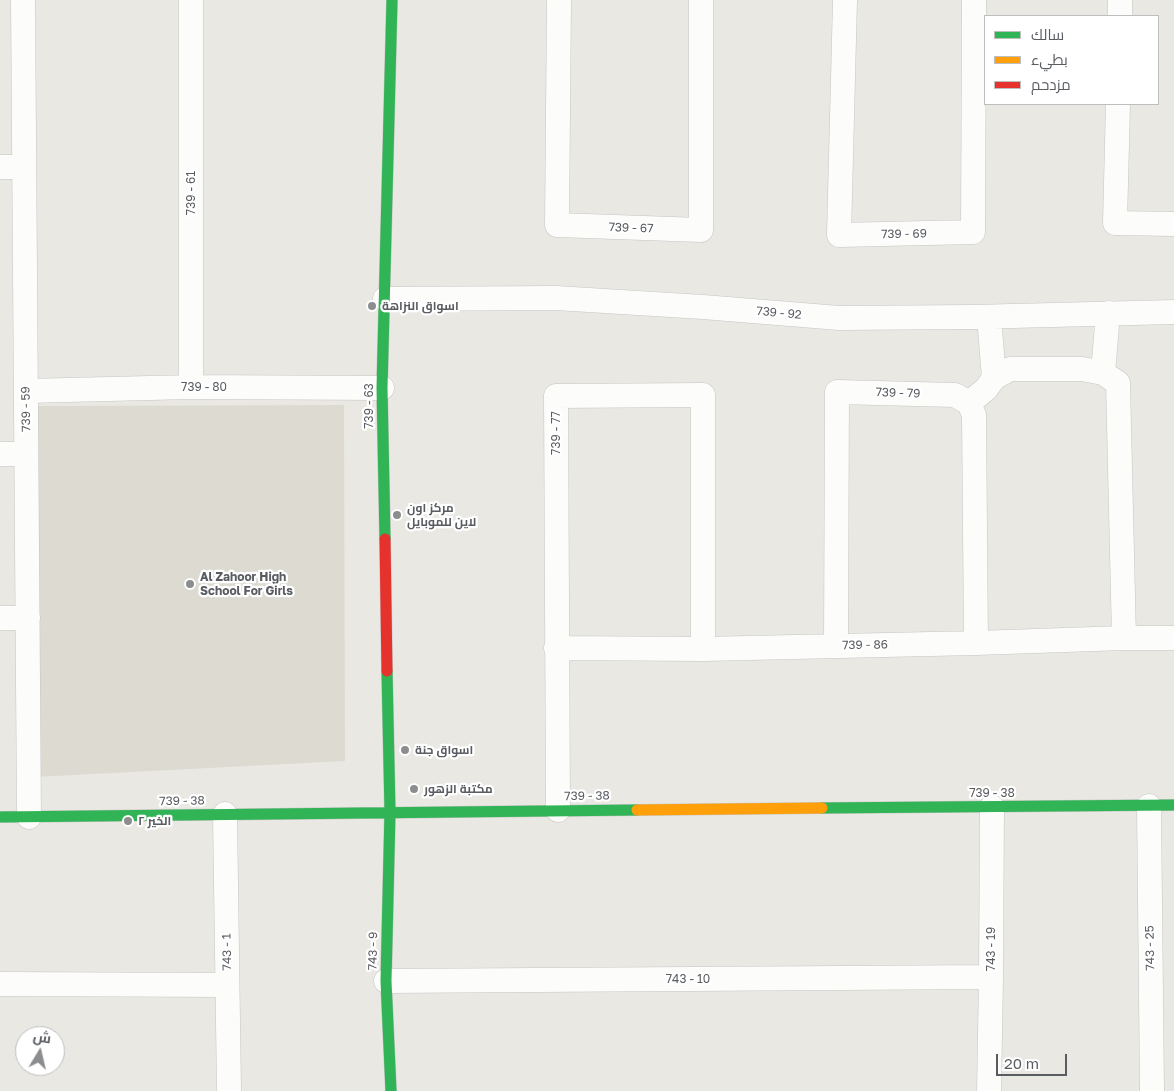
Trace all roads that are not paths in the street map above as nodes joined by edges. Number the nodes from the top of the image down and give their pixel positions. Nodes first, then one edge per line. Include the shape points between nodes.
1 (23, 0) edge
2 (191, 0) edge
3 (392, 0) edge
4 (559, 0) edge
5 (700, 0) edge
6 (845, 0) edge
7 (974, 0) edge
8 (1120, 0) edge
9 (1120, 15) edge
10 (1118, 105) edge
11 (0, 167) edge
12 (24, 167) junction
13 (1174, 224) edge
14 (385, 298) junction
15 (1174, 312) edge
16 (1108, 313) junction
17 (989, 317) junction
18 (1103, 372) junction
19 (994, 378) junction
20 (191, 387) junction
21 (382, 388) junction
22 (26, 391) junction
23 (969, 403) junction
24 (0, 454) edge
25 (26, 454) junction
26 (0, 618) edge
27 (28, 618) junction
28 (1124, 638) junction
29 (1174, 638) edge
30 (976, 643) junction
31 (836, 646) junction
32 (556, 648) junction
33 (703, 650) junction
34 (1174, 805) edge
35 (992, 806) junction
36 (1149, 806) junction
37 (558, 810) junction
38 (390, 812) junction
39 (225, 814) junction
40 (0, 817) edge
41 (29, 818) junction
42 (991, 977) junction
43 (386, 981) junction
44 (0, 984) edge
45 (228, 985) junction
46 (229, 1091) edge
47 (391, 1091) edge
48 (989, 1091) edge
49 (1152, 1091) edge

1 - 12 street, 739 - 59
2 - 20 street, 739 - 61
3 - 14 street, 739 - 63
4 - 5 street, 739 - 67 via 557,225 701,230
6 - 7 street, 739 - 69 via 839,235 972,232
8 - 9 street
10 - 13 street via 1116,224
11 - 12 street
12 - 22 street, 739 - 59
14 - 17 street, 739 - 92 via 556,298 839,318
14 - 21 street, 739 - 63
15 - 16 street, 739 - 92
16 - 17 street, 739 - 92
16 - 18 street
17 - 19 street
18 - 19 street via 1082,368 1010,368
18 - 28 street via 1118,382
19 - 23 street
20 - 21 street, 739 - 80
20 - 22 street, 739 - 80
21 - 38 street, 739 - 63
22 - 25 street, 739 - 59
23 - 30 street via 974,415
23 - 31 street, 739 - 79 via 955,395 837,392
24 - 25 street
25 - 27 street, 739 - 59
26 - 27 street
27 - 41 street, 739 - 59
28 - 29 street, 739 - 86
28 - 30 street, 739 - 86
30 - 31 street, 739 - 86
31 - 33 street, 739 - 86
32 - 33 street, 739 - 86
32 - 33 street, 739 - 77 via 556,396 703,395
32 - 37 street, 739 - 77
34 - 36 street, 739 - 38
35 - 36 street, 739 - 38
35 - 37 street, 739 - 38
35 - 42 street, 743 - 19
36 - 49 street, 743 - 25
37 - 38 street, 739 - 38
38 - 39 street, 739 - 38
38 - 43 street, 743 - 9
39 - 41 street, 739 - 38
39 - 45 street, 743 - 1
40 - 41 street, 739 - 38
42 - 43 street, 743 - 10
42 - 48 street, 743 - 19
43 - 47 street, 743 - 9
44 - 45 street
45 - 46 street, 743 - 1

